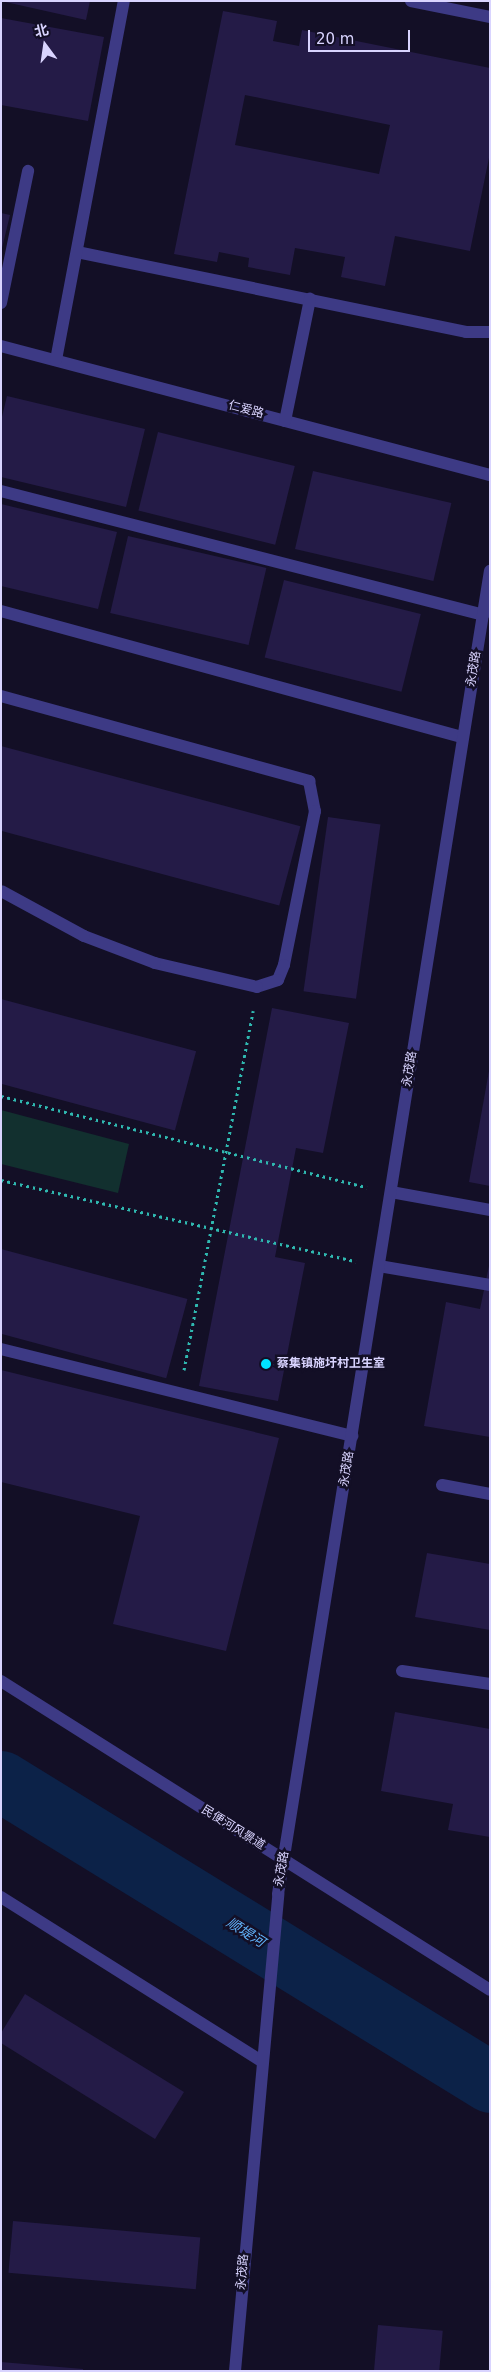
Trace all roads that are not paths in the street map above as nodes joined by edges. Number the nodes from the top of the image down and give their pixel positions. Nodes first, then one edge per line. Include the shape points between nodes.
1 (124, 1) edge
2 (411, 1) edge
3 (490, 17) edge
4 (28, 171) dead end
5 (77, 252) junction
6 (310, 299) junction
7 (1, 302) edge
8 (490, 332) edge
9 (1, 346) edge
10 (56, 360) junction
11 (285, 421) junction
12 (490, 475) edge
13 (1, 491) edge
14 (490, 571) edge
15 (1, 611) edge
16 (483, 615) junction
17 (1, 696) edge
18 (463, 737) junction
19 (1, 891) edge
20 (391, 1192) junction
21 (490, 1210) edge
22 (379, 1266) junction
23 (490, 1285) edge
24 (1, 1349) edge
25 (352, 1436) junction
26 (442, 1485) dead end
27 (490, 1494) edge
28 (402, 1670) dead end
29 (1, 1681) edge
30 (490, 1684) edge
31 (284, 1860) junction
32 (1, 1897) edge
33 (490, 1990) edge
34 (260, 2060) junction
35 (234, 2371) edge

1 - 5 street
2 - 3 street
4 - 7 street
5 - 6 street
5 - 10 street
6 - 8 street via 466,332
6 - 11 street
9 - 10 street, 仁爱路
10 - 11 street, 仁爱路
11 - 12 street, 仁爱路
13 - 16 street
14 - 16 street, 永茂路
15 - 18 street
16 - 18 street, 永茂路
17 - 19 street via 309,781 315,810 284,964 278,980 257,987 146,960 84,936
18 - 20 street, 永茂路
20 - 21 street
20 - 22 street, 永茂路
22 - 23 street
22 - 25 street, 永茂路
24 - 25 street
25 - 31 street, 永茂路
26 - 27 street
28 - 30 street
29 - 31 street, 民便河风景道
31 - 33 street, 民便河风景道
31 - 34 street, 永茂路
32 - 34 street
34 - 35 street, 永茂路

